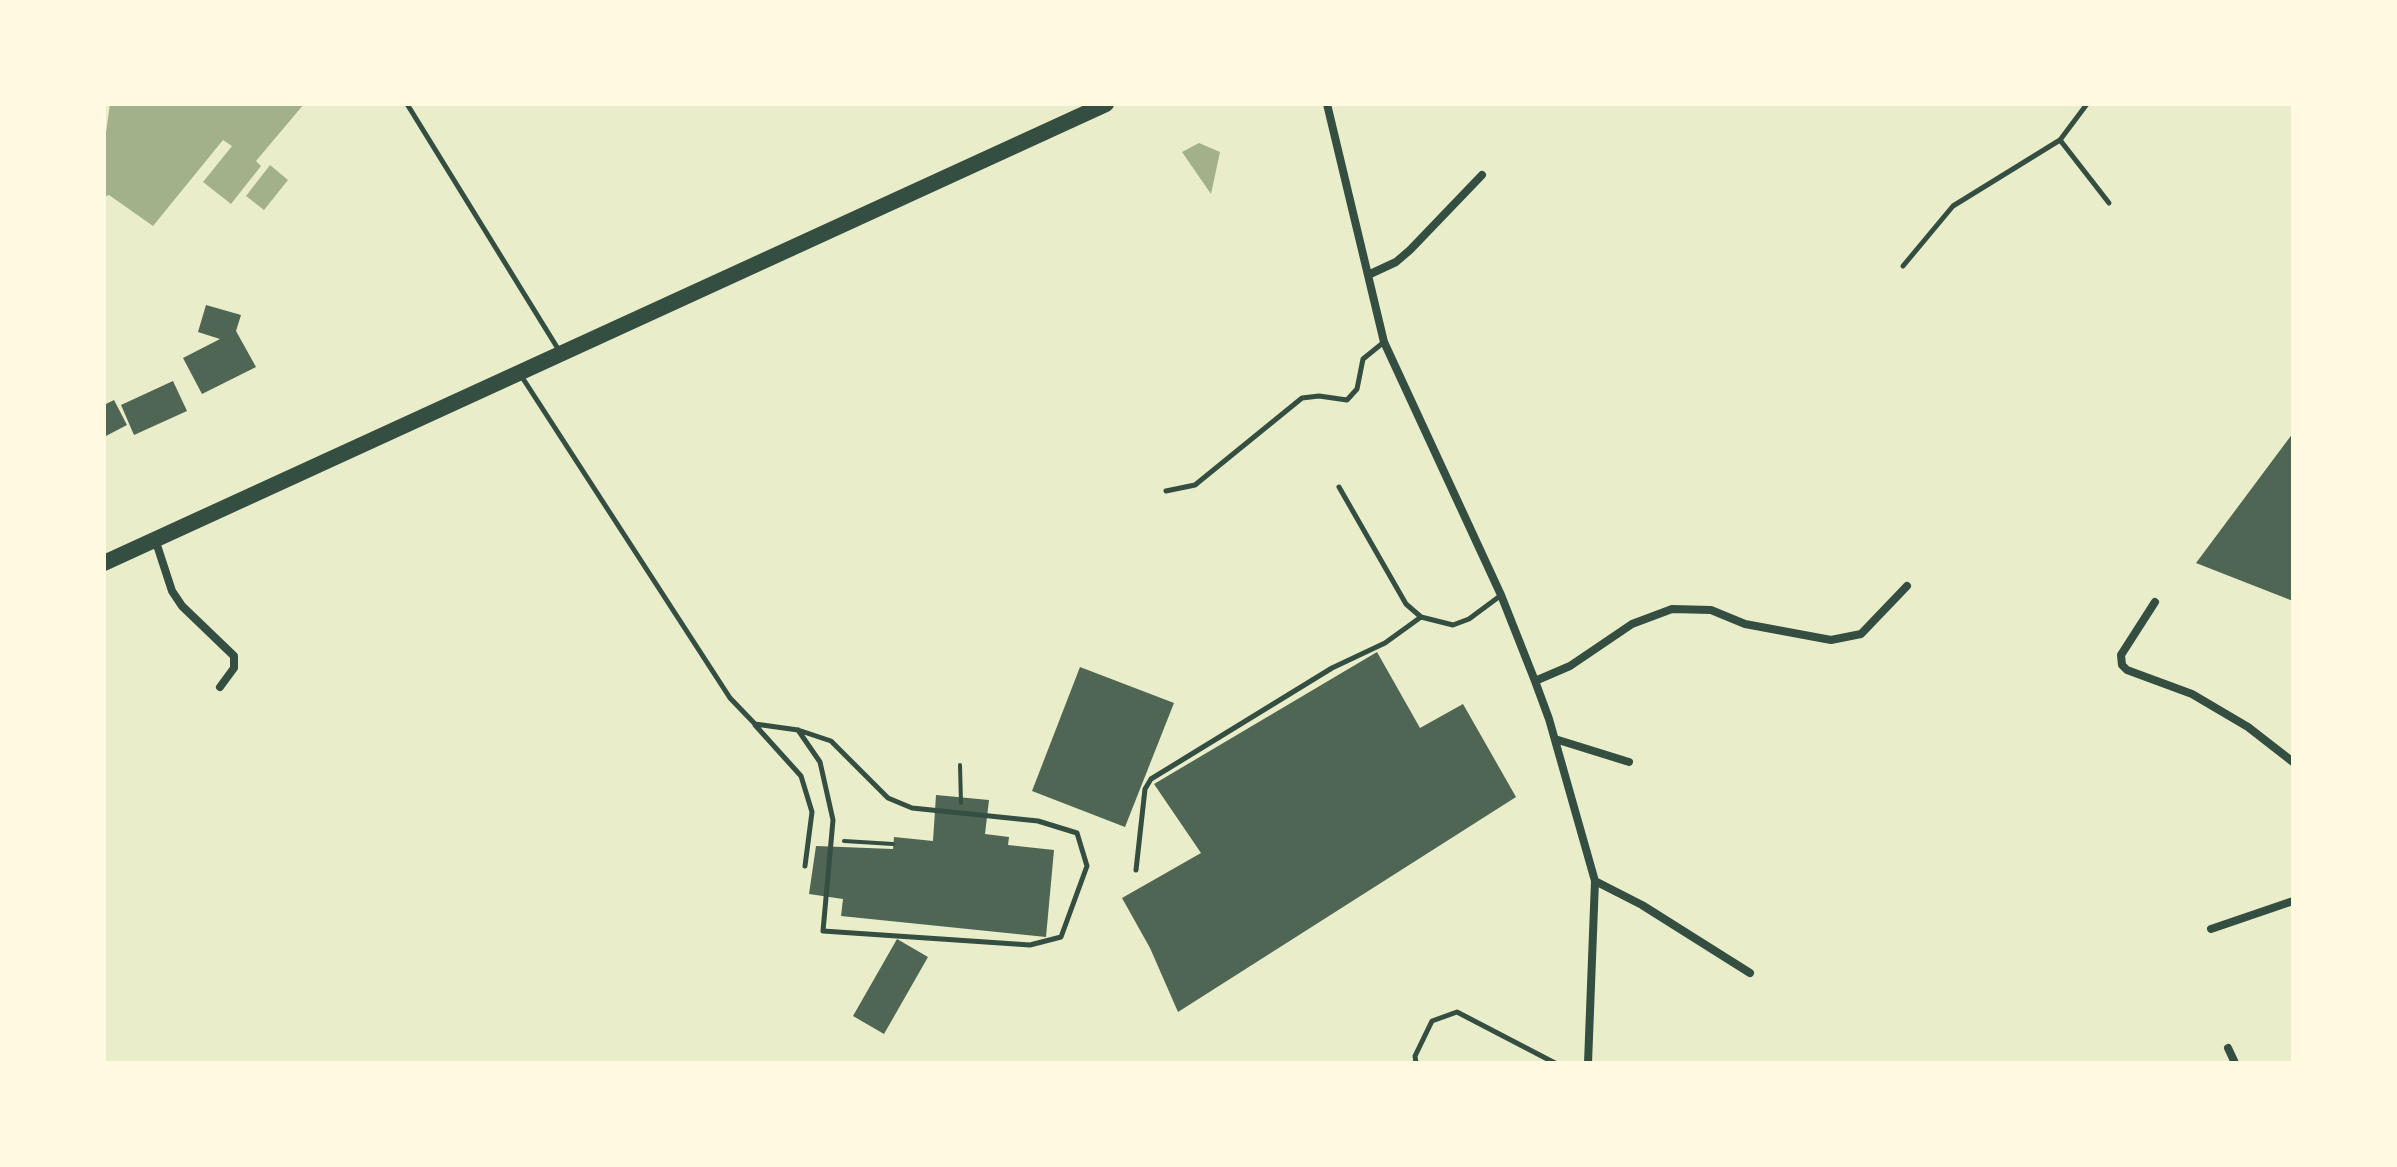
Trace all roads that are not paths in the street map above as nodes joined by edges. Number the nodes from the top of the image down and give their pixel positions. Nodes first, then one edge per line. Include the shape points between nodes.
1 (407, 104) edge
2 (1106, 104) edge
3 (1327, 104) edge
4 (2087, 104) edge
5 (2060, 140) junction
6 (1482, 175) dead end
7 (2109, 203) dead end
8 (1903, 266) dead end
9 (1368, 275) junction
10 (1384, 342) junction
11 (562, 354) junction
12 (520, 373) junction
13 (1339, 487) dead end
14 (1166, 491) dead end
15 (154, 538) junction
16 (104, 563) edge
17 (1907, 586) dead end
18 (1501, 595) junction
19 (2155, 602) dead end
20 (1421, 617) junction
21 (1535, 681) junction
22 (220, 687) dead end
23 (755, 724) junction
24 (798, 730) junction
25 (1555, 739) junction
26 (1629, 762) dead end
27 (2293, 762) edge
28 (805, 866) dead end
29 (1136, 870) dead end
30 (1595, 881) junction
31 (2293, 901) edge
32 (2211, 929) dead end
33 (1750, 973) dead end
34 (2228, 1048) dead end
35 (1416, 1063) edge
36 (1555, 1063) edge
37 (1588, 1063) edge
38 (2235, 1063) edge

1 - 11 lane
2 - 11 main road
3 - 9 street
4 - 5 lane
5 - 7 lane
5 - 8 lane via 1953,206
6 - 9 street via 1410,250
9 - 10 street
10 - 14 lane via 1363,359 1357,389 1347,400 1302,398 1195,485
10 - 18 street
11 - 12 main road
12 - 15 main road
12 - 23 lane via 730,698
13 - 20 lane via 1406,604
15 - 16 main road
15 - 22 street via 172,591 234,656 234,668
17 - 21 street via 1861,634 1831,640 1745,624 1711,610 1672,609 1632,624 1570,666
18 - 20 lane via 1453,625
18 - 21 street
19 - 27 street via 2121,655 2122,665 2192,694
20 - 29 lane via 1151,779 1145,789
21 - 25 street
23 - 24 lane
23 - 28 lane via 801,776 812,812
24 - 24 lane via 831,741 888,798 912,808 1038,821 1077,833 1087,866 1061,937 1030,945 823,931 833,820 820,762
25 - 26 street
25 - 30 street
30 - 33 street
30 - 37 street
31 - 32 street
34 - 38 street
35 - 36 lane via 1432,1021 1457,1012

